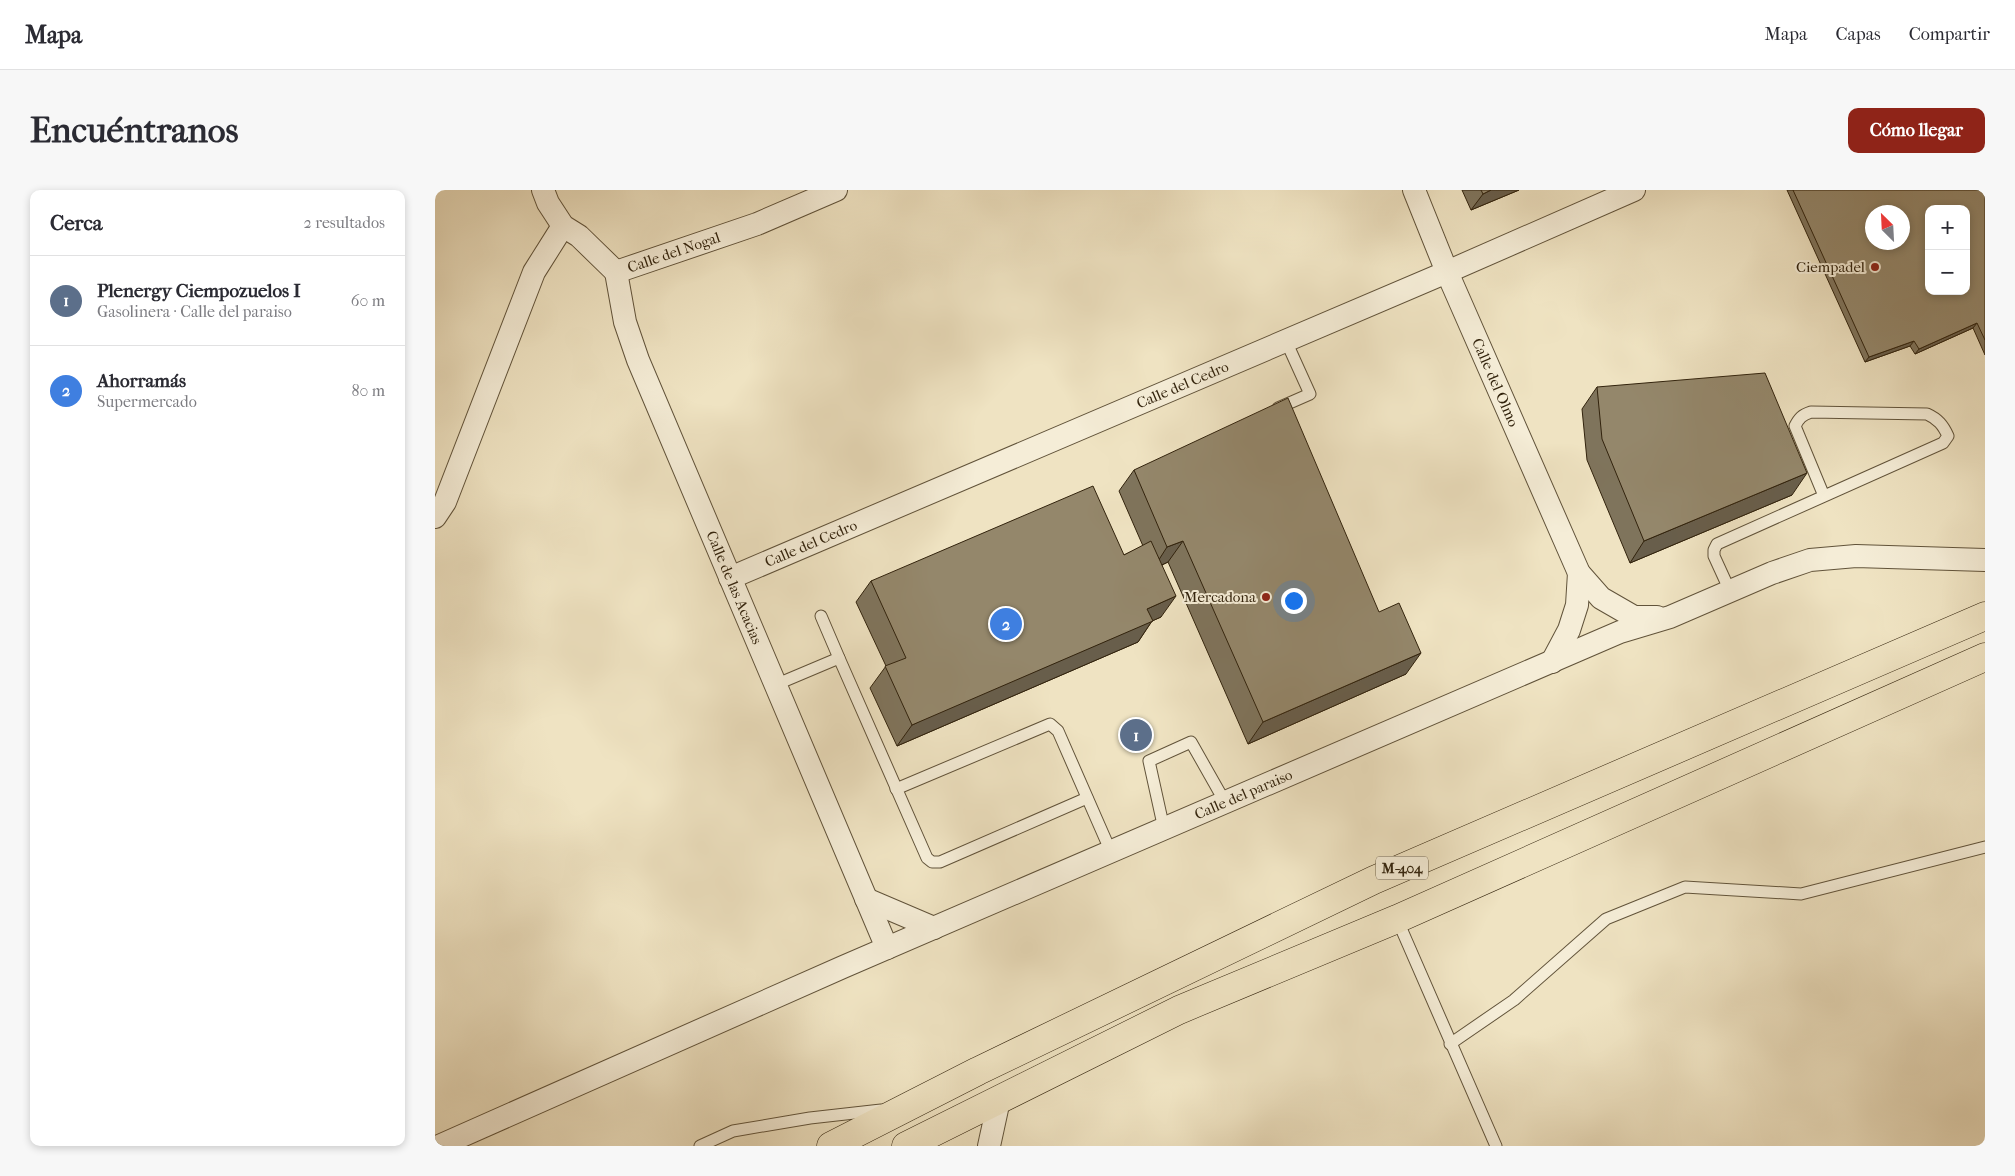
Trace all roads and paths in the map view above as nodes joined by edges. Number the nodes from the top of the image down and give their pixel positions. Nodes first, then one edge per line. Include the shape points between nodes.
1 (543, 190) edge
2 (836, 190) edge
3 (1414, 190) edge
4 (1634, 190) edge
5 (563, 226) junction
6 (616, 272) junction
7 (1447, 272) junction
8 (1286, 341) junction
9 (1266, 414) edge
10 (1824, 496) junction
11 (435, 517) edge
12 (1985, 560) edge
13 (1579, 573) junction
14 (730, 578) junction
15 (1730, 591) junction
16 (1601, 598) junction
17 (821, 616) dead end
18 (1985, 616) edge
19 (1670, 617) junction
20 (1597, 642) junction
21 (1985, 657) edge
22 (839, 658) junction
23 (1551, 662) junction
24 (775, 686) junction
25 (896, 789) junction
26 (1087, 798) junction
27 (1225, 802) junction
28 (1164, 829) junction
29 (1985, 847) edge
30 (1111, 852) junction
31 (866, 899) junction
32 (1397, 919) junction
33 (934, 928) junction
34 (887, 948) junction
35 (1451, 1044) junction
36 (999, 1100) junction
37 (908, 1107) junction
38 (439, 1146) edge
39 (700, 1146) edge
40 (831, 1146) edge
41 (906, 1146) edge
42 (989, 1146) edge
43 (1496, 1146) edge

1 - 5 street, Calle del Nogal
2 - 6 street, Calle del Nogal via 757,224
3 - 7 street, Calle del Olmo
4 - 7 street, Calle del Cedro
5 - 6 street, Calle del Nogal via 579,236
5 - 11 street via 534,272 445,502
6 - 14 street, Calle de las Acacias via 625,322 638,360
7 - 8 street, Calle del Cedro
7 - 13 street, Calle del Olmo
8 - 9 lane via 1310,394
8 - 14 street, Calle del Cedro
10 - 10 lane via 1943,443 1948,436 1945,428 1927,414 1811,412 1803,415 1795,426
10 - 15 lane via 1717,544 1714,556
12 - 15 street, Calle del paraiso via 1857,556 1810,560
13 - 16 street, Calle del Olmo
13 - 23 street, Calle del Olmo via 1577,605 1569,630
14 - 24 street, Calle de las Acacias
15 - 19 street, Calle del paraiso
16 - 19 street, Calle del Olmo via 1634,616
16 - 20 street via 1603,619
17 - 22 lane
18 - 37 main road, M-404 via 1375,880
19 - 20 street, Calle del paraiso
20 - 23 street, Calle del paraiso
21 - 32 main road
22 - 24 lane
22 - 25 lane
23 - 27 street, Calle del paraiso
24 - 31 street, Calle de las Acacias
25 - 26 lane via 927,858 932,862 940,862
25 - 26 lane via 1050,724 1058,731
26 - 30 lane
27 - 28 street, Calle del paraiso
27 - 28 lane via 1191,742 1149,761
28 - 30 street, Calle del paraiso
29 - 35 lane via 1801,894 1685,887 1606,919 1514,1000
30 - 33 street, Calle del paraiso
31 - 33 street
31 - 34 street, Calle de las Acacias
32 - 35 lane
32 - 36 main road via 1179,1010
33 - 34 street, Calle del paraiso
34 - 38 street, Calle del paraiso
35 - 43 lane
36 - 41 main road
36 - 42 street
37 - 39 lane via 809,1118 733,1131
37 - 40 main road, M-404

